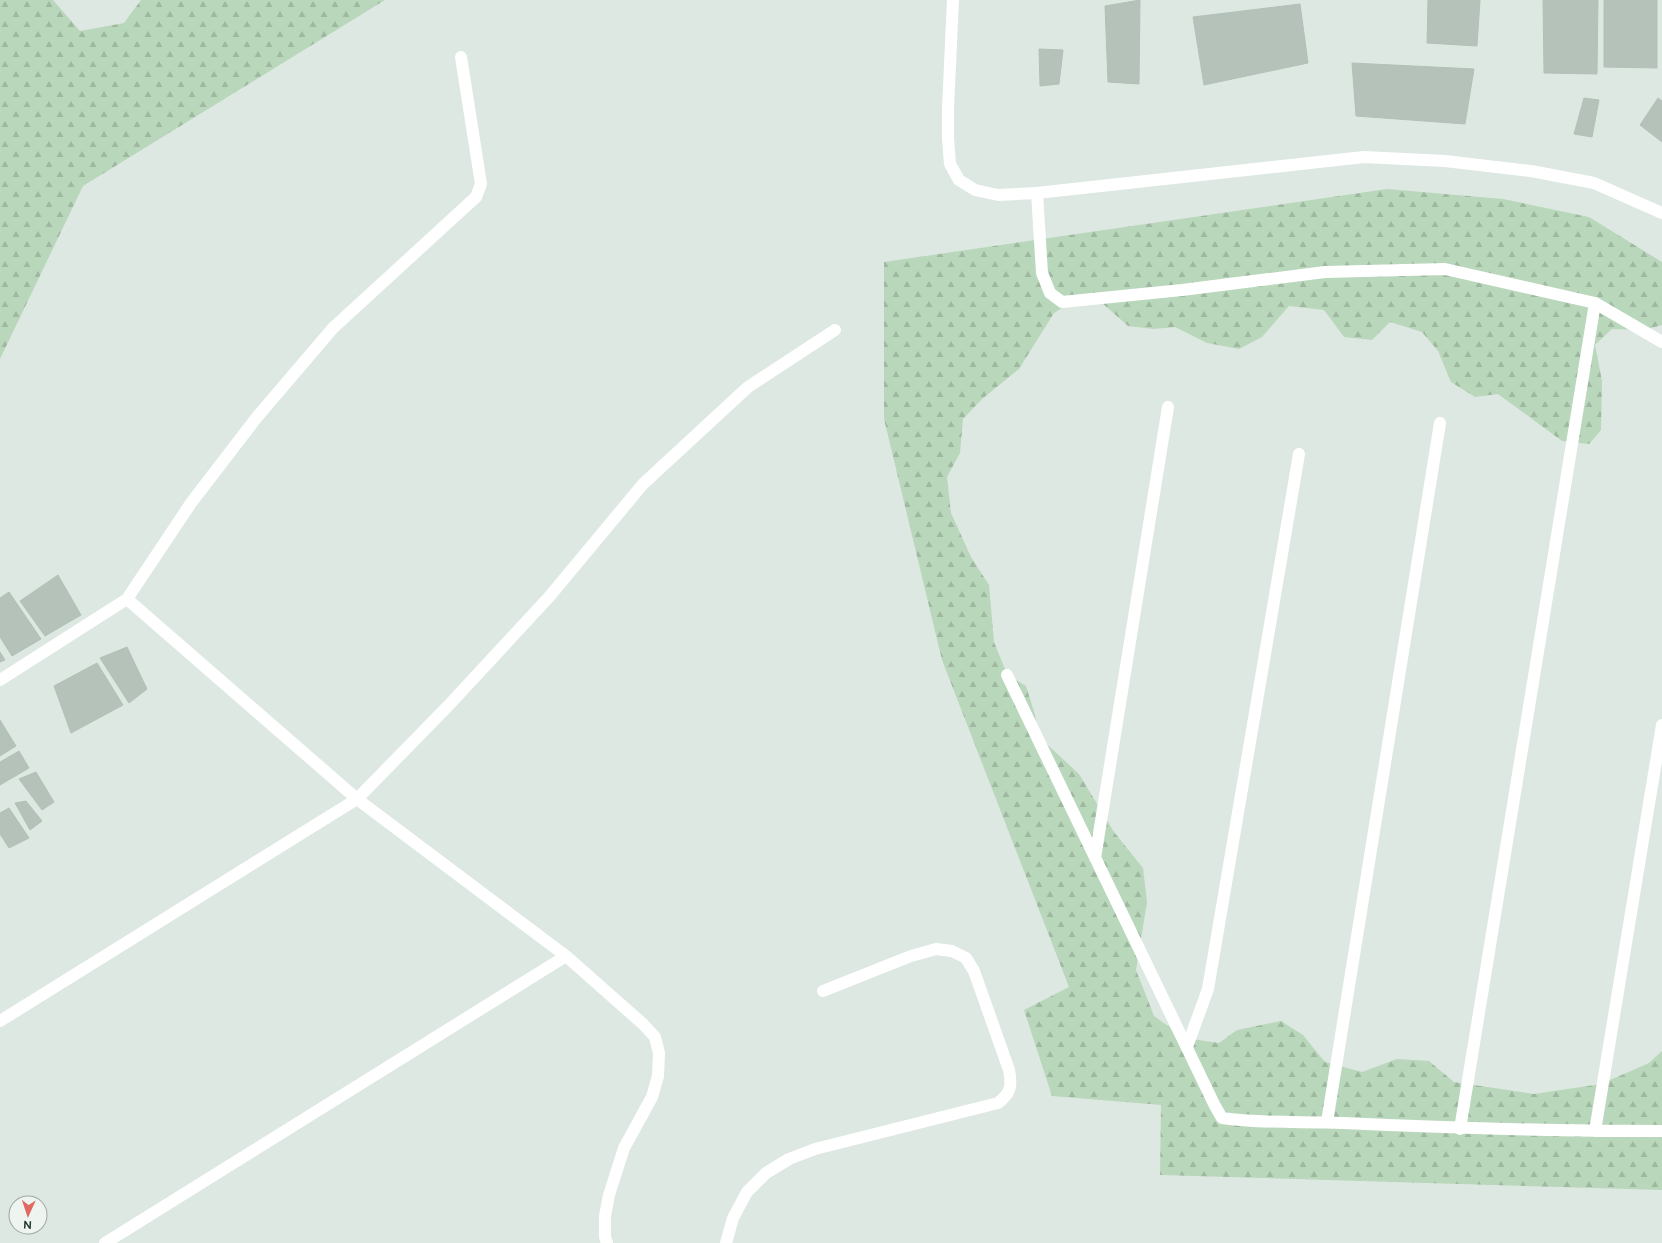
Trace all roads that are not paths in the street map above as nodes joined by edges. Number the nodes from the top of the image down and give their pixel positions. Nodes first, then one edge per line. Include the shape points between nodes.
1 (953, 0) edge
2 (461, 57) dead end
3 (1037, 193) junction
4 (1662, 213) edge
5 (1596, 303) junction
6 (835, 330) dead end
7 (1662, 342) edge
8 (1168, 407) dead end
9 (1440, 423) dead end
10 (1299, 454) dead end
11 (127, 599) junction
12 (1007, 675) dead end
13 (0, 680) edge
14 (1662, 725) edge
15 (357, 799) junction
16 (1095, 858) junction
17 (566, 956) junction
18 (823, 991) dead end
19 (0, 1021) edge
20 (1187, 1047) junction
21 (1327, 1122) junction
22 (1460, 1129) junction
23 (1595, 1131) junction
24 (1662, 1131) edge
25 (105, 1243) edge
26 (607, 1243) edge
27 (726, 1243) edge

1 - 3 street via 948,108 950,164 959,180 975,190 998,195
2 - 11 street via 481,184 476,197 333,328 257,417 196,497
3 - 4 street via 1364,157 1445,161 1530,171 1594,183
3 - 5 street via 1042,273 1050,293 1062,302 1325,272 1445,269
5 - 7 street
5 - 22 street
6 - 15 street via 748,387 644,484 543,602 448,706
8 - 16 street
9 - 21 street
10 - 20 street via 1208,989
11 - 13 street
11 - 15 street
12 - 16 street
14 - 23 street
15 - 17 street
15 - 19 street
16 - 20 street
17 - 25 street
17 - 26 street via 643,1024 655,1037 659,1053 658,1076 652,1097 624,1148 609,1195 605,1216
18 - 27 street via 911,956 936,949 959,954 966,958 974,971 1009,1070 1010,1088 1006,1097 998,1104 815,1149 789,1159 766,1173 747,1192 733,1218
20 - 21 street via 1222,1118
21 - 22 street
22 - 23 street
23 - 24 street

